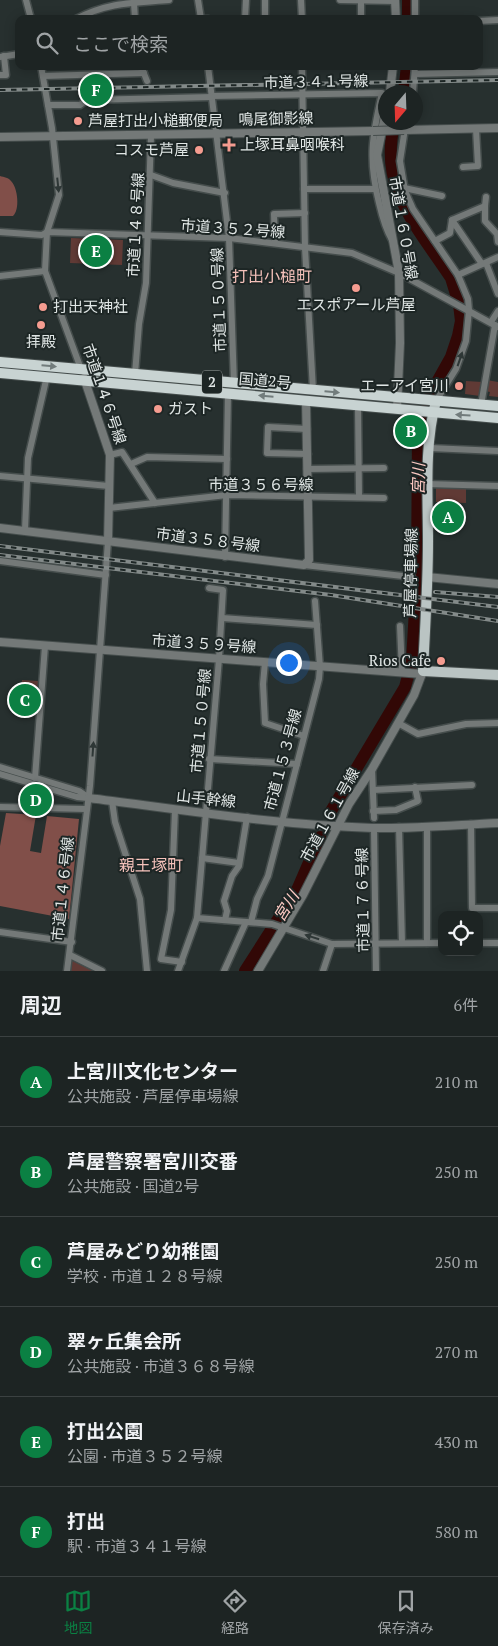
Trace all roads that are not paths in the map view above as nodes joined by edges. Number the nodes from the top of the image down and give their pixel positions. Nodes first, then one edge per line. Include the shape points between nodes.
1 (26, 0) edge
2 (169, 0) edge
3 (198, 0) edge
4 (246, 0) edge
5 (265, 0) edge
6 (301, 0) edge
7 (340, 0) edge
8 (395, 0) edge
9 (415, 0) edge
10 (361, 1) edge
11 (109, 2) edge
12 (134, 3) junction
13 (30, 15) edge
14 (83, 15) edge
15 (135, 15) edge
16 (200, 15) edge
17 (245, 15) edge
18 (265, 15) edge
19 (302, 15) edge
20 (361, 15) edge
21 (396, 15) edge
22 (415, 15) edge
23 (498, 20) edge
24 (483, 21) edge
25 (15, 54) edge
26 (2, 56) edge
27 (42, 70) edge
28 (143, 70) edge
29 (209, 70) edge
30 (302, 70) edge
31 (393, 70) edge
32 (415, 70) edge
33 (498, 72) edge
34 (144, 74) junction
35 (415, 74) junction
36 (0, 75) edge
37 (43, 76) junction
38 (147, 81) dead end
39 (391, 85) edge
40 (414, 85) edge
41 (302, 95) junction
42 (212, 96) junction
43 (48, 105) junction
44 (423, 127) edge
45 (498, 128) edge
46 (476, 129) junction
47 (379, 130) edge
48 (382, 130) edge
49 (404, 130) edge
50 (373, 131) junction
51 (304, 132) junction
52 (217, 134) junction
53 (152, 136) junction
54 (0, 137) edge
55 (53, 137) junction
56 (463, 167) dead end
57 (151, 175) junction
58 (404, 188) junction
59 (304, 189) junction
60 (375, 189) junction
61 (225, 193) junction
62 (442, 196) dead end
63 (486, 197) dead end
64 (486, 206) junction
65 (305, 213) junction
66 (452, 220) junction
67 (0, 232) edge
68 (47, 232) junction
69 (148, 236) junction
70 (229, 238) junction
71 (435, 241) junction
72 (498, 242) edge
73 (274, 243) junction
74 (394, 244) junction
75 (305, 248) junction
76 (498, 258) edge
77 (484, 264) junction
78 (45, 271) junction
79 (399, 272) junction
80 (458, 275) junction
81 (0, 276) edge
82 (498, 294) edge
83 (466, 309) junction
84 (498, 311) edge
85 (495, 325) edge
86 (0, 362) edge
87 (81, 369) junction
88 (0, 372) edge
89 (135, 374) junction
90 (47, 376) junction
91 (85, 380) junction
92 (234, 384) junction
93 (312, 390) junction
94 (228, 393) junction
95 (398, 398) junction
96 (306, 400) junction
97 (431, 401) junction
98 (481, 405) junction
99 (358, 406) junction
100 (498, 406) edge
101 (397, 410) junction
102 (426, 412) junction
103 (498, 418) edge
104 (307, 429) junction
105 (430, 448) junction
106 (498, 451) edge
107 (308, 454) junction
108 (110, 455) junction
109 (227, 459) junction
110 (132, 464) junction
111 (358, 468) junction
112 (384, 468) dead end
113 (308, 469) junction
114 (0, 476) edge
115 (26, 478) junction
116 (427, 484) junction
117 (110, 486) junction
118 (498, 486) edge
119 (228, 495) junction
120 (308, 497) junction
121 (359, 497) junction
122 (384, 498) dead end
123 (154, 503) junction
124 (109, 508) junction
125 (0, 528) edge
126 (25, 530) junction
127 (108, 541) junction
128 (225, 557) junction
129 (0, 561) edge
130 (304, 565) junction
131 (106, 575) junction
132 (412, 577) dead end
133 (427, 577) junction
134 (498, 584) edge
135 (210, 588) dead end
136 (315, 601) dead end
137 (222, 618) junction
138 (317, 625) junction
139 (400, 626) dead end
140 (0, 642) edge
141 (45, 646) junction
142 (101, 650) junction
143 (219, 659) junction
144 (265, 662) junction
145 (320, 666) junction
146 (413, 673) junction
147 (498, 675) edge
148 (398, 723) junction
149 (498, 723) edge
150 (304, 736) junction
151 (210, 759) junction
152 (297, 764) junction
153 (0, 767) edge
154 (372, 769) junction
155 (0, 774) edge
156 (35, 778) junction
157 (472, 785) dead end
158 (416, 787) junction
159 (373, 790) junction
160 (89, 798) junction
161 (112, 801) junction
162 (0, 807) edge
163 (86, 809) junction
164 (175, 810) junction
165 (205, 814) junction
166 (248, 818) junction
167 (281, 820) junction
168 (498, 823) edge
169 (471, 824) junction
170 (334, 826) junction
171 (427, 827) junction
172 (374, 828) junction
173 (399, 828) junction
174 (202, 858) junction
175 (240, 863) junction
176 (498, 908) edge
177 (197, 918) junction
178 (225, 920) junction
179 (249, 922) junction
180 (277, 926) junction
181 (0, 932) edge
182 (72, 942) junction
183 (427, 943) junction
184 (438, 943) edge
185 (483, 943) edge
186 (498, 943) edge
187 (332, 944) junction
188 (376, 944) junction
189 (402, 944) junction
190 (70, 955) junction
191 (182, 962) junction
192 (67, 971) edge
193 (102, 971) edge
194 (147, 971) edge
195 (178, 971) edge
196 (224, 971) edge
197 (258, 971) edge
198 (323, 971) edge
199 (376, 971) edge

1 - 13 street
2 - 12 street
3 - 16 street
4 - 17 street
5 - 18 street
6 - 19 street
7 - 10 street
8 - 10 street
8 - 21 street
9 - 22 street
10 - 20 street
11 - 12 street
11 - 14 street
12 - 15 street
23 - 24 street
25 - 26 street
26 - 36 street via 6,75
27 - 37 street, 市道１４６号線
28 - 34 street
29 - 42 street, 市道１５０号線
30 - 41 street
31 - 39 street
32 - 35 street
33 - 35 street
34 - 37 street
34 - 38 street
35 - 40 street
37 - 43 street, 市道１４６号線
41 - 42 street, 市道３４１号線
41 - 50 street, 市道３４１号線 via 382,93
41 - 51 street
42 - 43 street, 市道３４１号線 via 87,100 80,105
42 - 52 street, 市道１５０号線
43 - 55 street, 市道１４６号線
44 - 46 street
45 - 46 street
46 - 56 street via 478,166
47 - 50 street, 鳴尾御影線, bridge
48 - 74 street, 市道１６０号線 via 377,155
49 - 58 street via 400,161
50 - 51 street, 鳴尾御影線
50 - 60 street
51 - 52 street, 鳴尾御影線
51 - 59 street
52 - 53 street, 鳴尾御影線
52 - 61 street, 市道１５０号線
53 - 55 street, 鳴尾御影線
53 - 57 street, 市道１４８号線
54 - 55 street, 鳴尾御影線
55 -> 68 street, 市道１４６号線 via 59,195
57 - 61 street via 173,183
57 - 69 street, 市道１４８号線
58 - 62 street
58 - 71 street via 413,209
59 - 60 street
59 - 65 street
60 - 74 street via 386,230
61 - 70 street, 市道１５０号線
63 - 64 street
64 - 66 street
64 - 72 street via 484,221 497,234
65 - 73 street via 274,214
65 - 75 street
66 - 71 street via 450,233
66 - 77 street
67 - 68 street, 市道３５２号線 via 42,235
68 - 69 street, 市道３５２号線
68 - 78 street, 市道１４６号線
69 - 70 street, 市道３５２号線
69 - 89 street, 市道１４８号線
70 - 73 street, 市道３５２号線
70 - 92 street, 市道１５０号線
71 - 80 street
73 - 75 street, 市道３５２号線
74 - 79 street, 市道１６０号線
75 - 79 street, 市道３５２号線 via 352,253
75 - 93 street
76 - 77 street
77 - 80 street
77 - 82 street
78 - 81 street
78 - 87 street, 市道１４６号線
79 - 83 street, 市道３５２号線
79 - 95 street, 市道１６０号線
80 - 83 street via 468,299
83 - 85 street
97 -> 83 street via 456,369 466,341
84 - 85 street
85 - 98 street
86 -> 87 highway, 国道2号 / 2
87 - 89 highway, 国道2号 / 2
87 - 91 street, 市道１４６号線
88 - 90 highway, 国道2号 / 2
89 - 92 highway, 国道2号 / 2
90 - 91 highway, 国道2号 / 2
90 - 115 street
91 - 94 highway, 国道2号 / 2
91 - 108 street, 市道１４６号線
92 - 93 highway, 国道2号 / 2
93 -> 95 highway, 国道2号 / 2
96 -> 94 highway, 国道2号 / 2
94 - 109 street
95 - 97 highway, 国道2号 / 2
95 - 101 street, 市道１６０号線
96 - 99 highway, 国道2号 / 2
96 - 104 street
97 - 98 highway, 国道2号 / 2
97 - 102 main road, 芦屋停車場線
98 - 100 highway, 国道2号 / 2
99 - 101 highway, 国道2号 / 2
99 - 111 street
101 - 102 highway, 国道2号 / 2
103 -> 102 highway, 国道2号 / 2
102 - 105 main road, 芦屋停車場線
104 - 107 street
104 - 107 street via 268,427 267,453
105 - 106 street
105 - 116 main road, 芦屋停車場線
107 - 113 street
108 - 110 street via 122,452
108 - 117 street, 市道１４６号線
109 - 110 street via 148,457
109 - 119 street
110 - 123 street
111 - 112 street
111 - 113 street
111 - 121 street
113 - 120 street
114 - 115 street
115 - 117 street
115 - 126 street
116 - 118 street
116 - 133 main road, 芦屋停車場線
117 - 124 street, 市道１４６号線
119 - 120 street, 市道３５６号線
119 - 123 street, 市道３５６号線
119 - 128 street
120 - 121 street, 市道３５６号線
120 - 130 street via 310,560
121 - 122 street, 市道３５６号線
123 - 124 street, 市道３５６号線
124 - 127 street, 市道１４６号線
125 - 126 street, 市道３５８号線
126 - 127 street, 市道３５８号線
127 - 128 street, 市道３５８号線
127 - 131 street, 市道１４６号線
128 - 130 street, 市道３５８号線
129 - 131 street
130 - 132 street, 市道３５８号線
131 - 142 street, 市道１４６号線
133 - 134 street
133 - 146 main road, 芦屋停車場線
135 - 137 street, 市道１５０号線 via 223,590
136 - 138 street, 市道１５３号線
137 - 138 street
137 - 143 street, 市道１５０号線
138 - 145 street, 市道１５３号線
139 - 146 street
140 - 141 street, 市道３５９号線
141 - 142 street, 市道３５９号線
141 - 156 street
142 - 143 street, 市道３５９号線
160 -> 142 street, 市道１４６号線
143 - 144 street, 市道３５９号線
143 - 151 street, 市道１５０号線
144 - 145 street, 市道３５９号線
144 - 150 street via 265,723
145 - 146 street, 市道３５９号線
145 - 150 street, 市道１５３号線
146 - 147 main road
146 - 148 street, 市道１６１号線 via 414,695
148 - 149 street via 418,734 466,724
148 - 154 street, 市道１６１号線
150 - 152 street, 市道１５３号線
151 - 152 street
151 - 165 street, 市道１５０号線
152 - 167 street, 市道１５３号線
153 - 156 street, 山手幹線
154 - 159 street
154 - 170 street, 市道１６１号線
155 - 160 street, 山手幹線
156 - 160 street, 山手幹線 via 79,791
157 - 158 street
158 - 159 street
158 - 159 street via 418,801 374,814
160 - 161 street, 山手幹線
160 - 163 street, 市道１４６号線
161 - 164 street, 山手幹線
161 - 194 street via 115,822 140,899
162 - 163 street
163 - 182 street, 市道１４６号線
164 - 165 street, 山手幹線
164 - 191 street via 171,910 161,958
165 - 166 street, 山手幹線
165 - 174 street, 市道１５０号線
166 - 167 street, 山手幹線
166 - 175 street
167 - 170 street, 山手幹線
167 - 179 street, 市道１５３号線 via 268,876 256,898
168 - 169 street
169 - 171 street
169 - 176 street via 472,908
170 - 172 street
170 - 180 street, 市道１６１号線
171 - 173 street
171 - 183 street
172 - 173 street
172 - 188 street, 市道１７６号線
173 - 189 street
174 - 175 street
174 - 177 street, 市道１５０号線
175 - 178 street via 224,901
177 - 178 street
177 - 191 street, 市道１５０号線
178 - 179 street
179 - 180 street
179 - 196 street, 市道１５３号線
187 -> 180 street
180 - 197 street, 市道１６１号線
181 - 182 street
182 - 190 street, 市道１４６号線
183 - 184 street
183 - 189 street
185 - 186 street
187 - 188 street
187 - 198 street
188 - 189 street
188 - 199 street, 市道１７６号線
190 - 192 street, 市道１４６号線
190 - 193 street
191 - 195 street, 市道１５０号線

